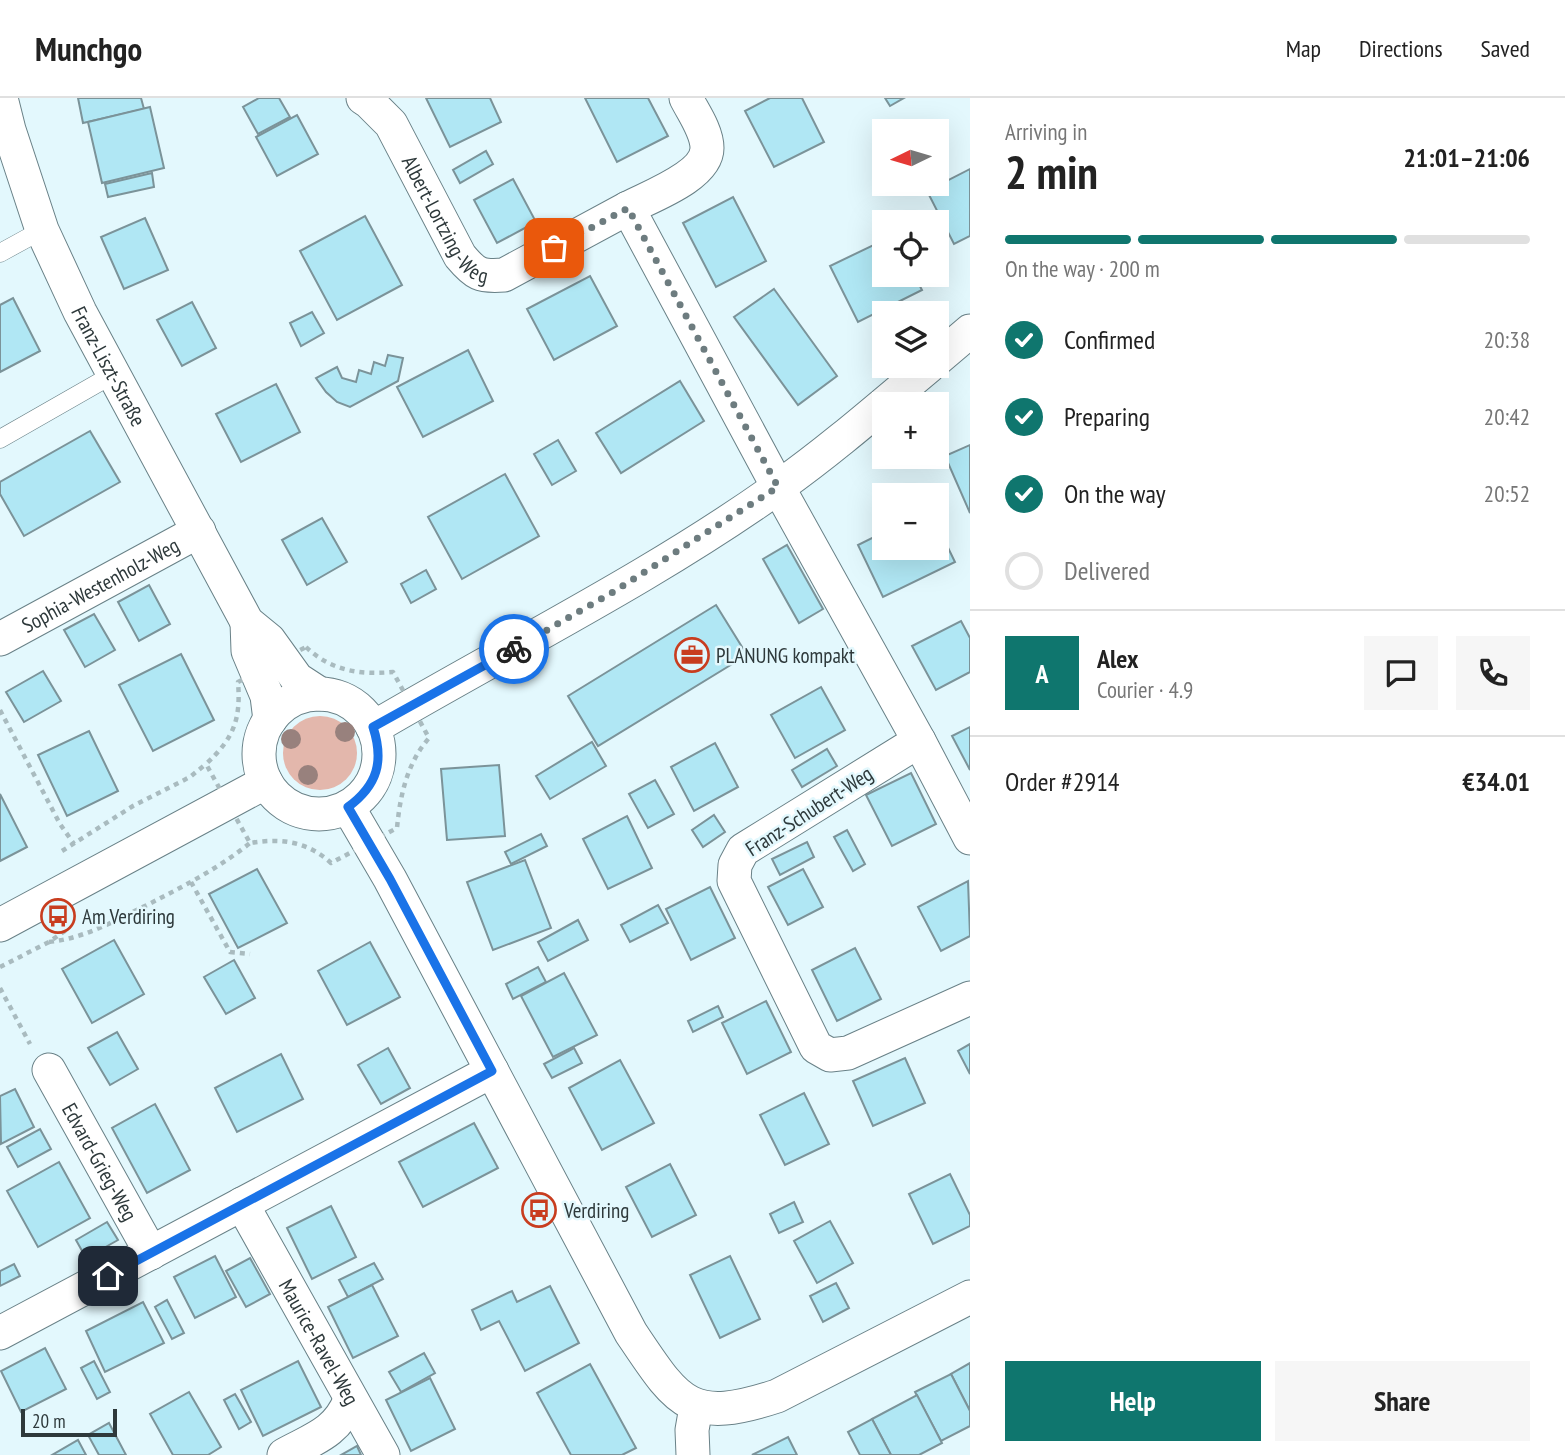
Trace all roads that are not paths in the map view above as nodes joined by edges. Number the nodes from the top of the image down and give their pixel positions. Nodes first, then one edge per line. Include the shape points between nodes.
1 (1, 98) edge
2 (363, 98) edge
3 (686, 98) edge
4 (628, 208) junction
5 (42, 230) junction
6 (0, 253) edge
7 (970, 331) edge
8 (949, 349) edge
9 (112, 375) junction
10 (915, 378) edge
11 (0, 439) edge
12 (778, 487) junction
13 (199, 531) junction
14 (0, 639) edge
15 (270, 666) junction
16 (320, 694) junction
17 (270, 720) junction
18 (373, 727) junction
19 (919, 741) junction
20 (266, 782) junction
21 (348, 807) junction
22 (970, 838) edge
23 (0, 925) edge
24 (970, 998) edge
25 (49, 1070) road end
26 (492, 1071) junction
27 (242, 1205) junction
28 (151, 1253) junction
29 (970, 1297) edge
30 (0, 1333) edge
31 (350, 1400) junction
32 (696, 1407) junction
33 (284, 1455) edge
34 (383, 1455) edge
35 (693, 1455) edge

1 - 5 street, Franz-Liszt-Straße
2 - 4 street, Albert-Lortzing-Weg via 391,124 472,271 488,277 504,275
3 - 4 street, Albert-Lortzing-Weg via 703,130 705,160 695,173
4 - 12 street
5 - 6 lane
5 - 9 street, Franz-Liszt-Straße
7 - 8 street
9 - 11 lane
9 - 13 street, Franz-Liszt-Straße
10 - 12 street
12 - 18 street via 613,592
12 - 19 street
13 - 14 street, Sophia-Westenholz-Weg
13 - 15 street, Franz-Liszt-Straße via 247,622 248,651
15 - 16 street, Franz-Liszt-Straße
15 - 17 street, Franz-Liszt-Straße
16 - 17 street via 290,702
16 - 18 street via 351,704
17 - 20 street via 259,752
18 - 21 street via 379,759 375,776
19 - 22 street
19 - 24 street, Franz-Schubert-Weg via 743,850 735,865 734,881 816,1047 830,1055 848,1053
20 - 21 street via 286,804 303,812 320,814
20 - 23 street
21 - 26 street
25 - 28 street, Edvard-Grieg-Weg
26 - 27 street
26 - 32 street via 631,1333 676,1395
27 - 28 street
27 - 31 street, Maurice-Ravel-Weg
28 - 30 street
29 - 32 street via 777,1396 723,1409
31 - 33 street, Maurice-Ravel-Weg via 332,1429
31 - 34 street
32 - 35 street

